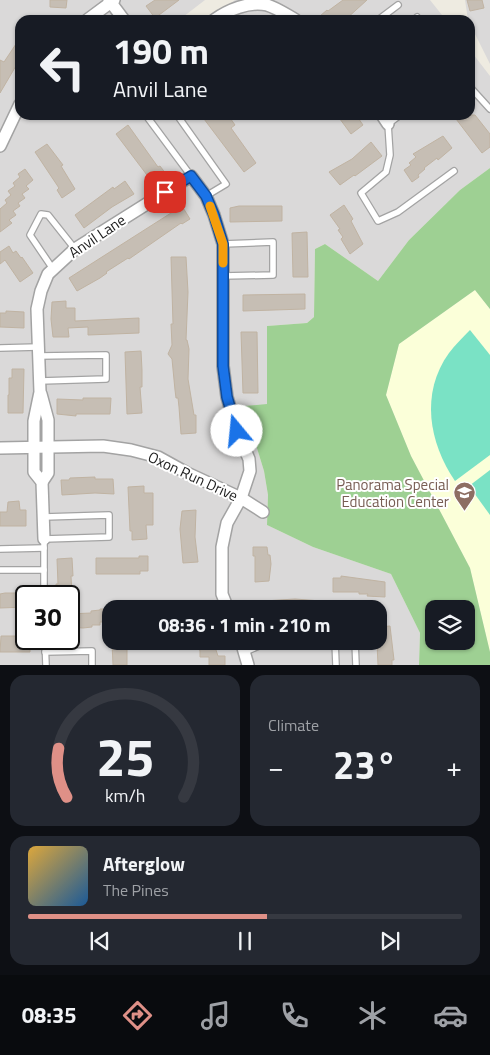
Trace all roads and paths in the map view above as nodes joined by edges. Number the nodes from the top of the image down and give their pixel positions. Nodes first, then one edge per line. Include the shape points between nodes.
1 (111, 1) edge
2 (398, 5) dead end
3 (93, 15) edge
4 (121, 15) edge
5 (222, 15) edge
6 (287, 15) edge
7 (385, 15) edge
8 (475, 93) edge
9 (490, 110) edge
10 (15, 114) edge
11 (149, 120) edge
12 (181, 120) edge
13 (385, 120) edge
14 (0, 146) edge
15 (454, 171) dead end
16 (191, 176) junction
17 (206, 196) junction
18 (223, 244) junction
19 (75, 249) junction
20 (53, 269) junction
21 (224, 276) junction
22 (0, 348) edge
23 (39, 352) junction
24 (40, 386) junction
25 (34, 447) junction
26 (48, 447) junction
27 (0, 448) edge
28 (42, 482) junction
29 (241, 498) junction
30 (264, 512) dead end
31 (44, 517) junction
32 (44, 543) junction
33 (0, 550) edge
34 (0, 570) edge
35 (44, 570) junction
36 (44, 585) edge
37 (224, 600) edge
38 (244, 650) edge
39 (335, 650) edge
40 (355, 650) edge
41 (46, 652) joint
42 (46, 665) edge
43 (92, 665) edge
44 (248, 665) edge
45 (336, 665) edge
46 (356, 665) edge

1 - 3 street
1 - 4 street
2 - 7 lane
5 - 6 street via 252,5 272,7
8 - 9 lane
10 - 14 street
11 - 16 lane
12 - 17 lane via 226,184
13 - 15 lane via 390,155 386,172 361,193 378,221 398,212
16 - 17 street
16 - 19 street, Anvil Lane
17 - 18 street
18 - 21 street
18 - 21 lane via 274,242 273,276
19 - 20 street, Anvil Lane
19 - 20 lane via 48,215 41,214 30,235
20 - 23 street, Anvil Lane via 41,290 37,309
21 - 29 street via 223,366 227,397 250,471
22 - 23 lane
23 - 24 street, Anvil Lane
23 - 24 lane via 106,355 106,379
24 - 25 street, Anvil Lane via 34,421
24 - 26 street via 48,420
25 - 26 street, Oxon Run Drive
25 - 27 street, Oxon Run Drive
25 - 28 street, Anvil Lane via 34,472
26 - 28 street via 48,473
26 - 29 street, Oxon Run Drive via 103,446 158,457
28 - 31 street
29 - 30 street, Oxon Run Drive
29 - 37 street via 227,523 222,547
31 - 32 street
31 - 32 lane via 109,515 109,537
32 - 33 lane
32 - 35 lane
34 - 35 lane
35 - 36 lane
38 - 44 street
39 - 45 lane
40 - 46 lane
41 - 42 lane
41 - 43 lane via 92,651

